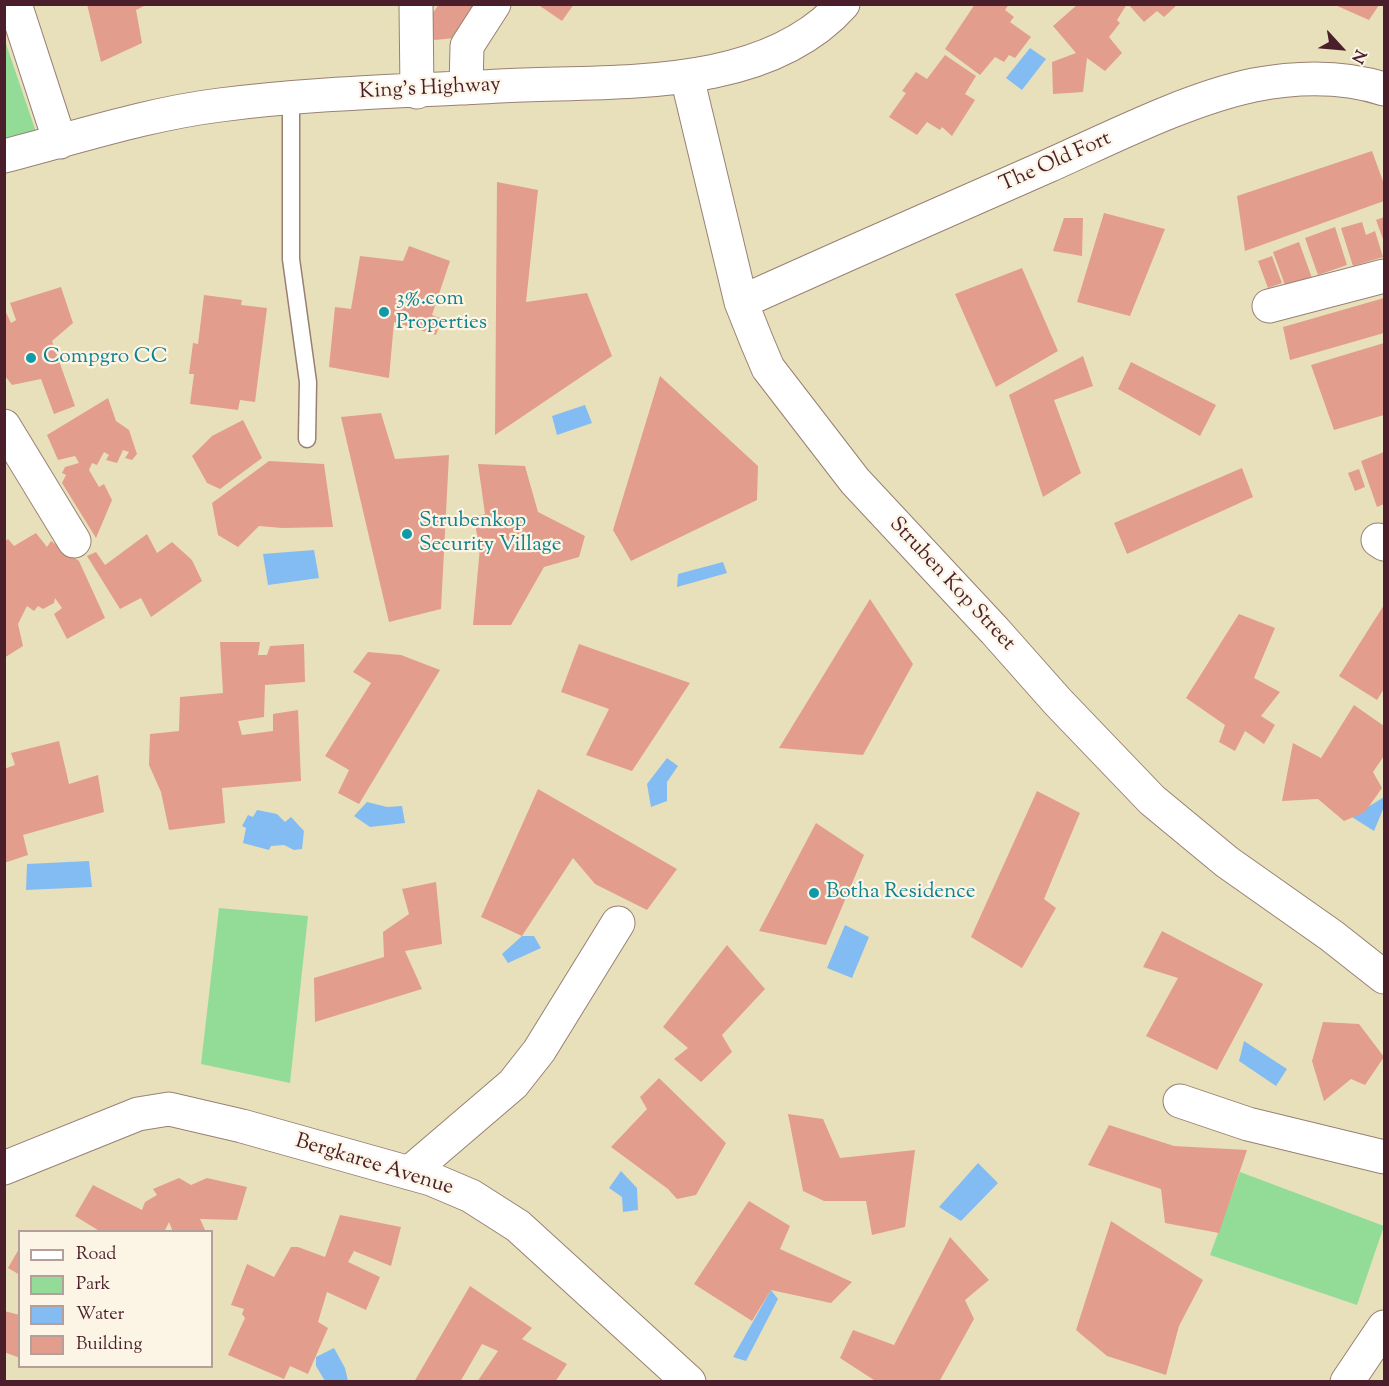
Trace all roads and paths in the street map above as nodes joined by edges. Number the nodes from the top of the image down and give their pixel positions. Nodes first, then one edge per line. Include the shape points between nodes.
1 (15, 4) edge
2 (416, 4) edge
3 (494, 4) edge
4 (843, 4) edge
5 (687, 77) junction
6 (466, 88) junction
7 (1384, 89) edge
8 (417, 92) junction
9 (291, 99) junction
10 (60, 142) junction
11 (4, 156) edge
12 (1384, 276) edge
13 (741, 302) junction
14 (1269, 306) dead end
15 (4, 426) edge
16 (307, 439) dead end
17 (74, 541) dead end
18 (618, 923) dead end
19 (1384, 977) edge
20 (1180, 1101) dead end
21 (1384, 1157) edge
22 (4, 1168) edge
23 (409, 1173) junction
24 (1384, 1327) edge
25 (689, 1382) edge
26 (1347, 1382) edge

1 - 10 street
2 - 8 street
3 - 6 street via 467,46
4 - 5 street, King's Highway via 812,31 782,47 730,67
5 - 6 street, King's Highway
5 - 13 street, Struben Kop Street
6 - 8 street, King's Highway
7 - 13 street, The Old Fort via 1348,81 1306,79 1232,92 1110,139
8 - 9 street, King's Highway
9 - 10 street, King's Highway via 191,110
9 - 16 lane via 291,259 308,382
10 - 11 street, King's Highway
12 - 14 street
13 - 19 street, Struben Kop Street via 768,368 855,481 1058,702 1174,820
15 - 17 street
18 - 23 street via 539,1051 513,1084
20 - 21 street via 1248,1124
22 - 23 street, Bergkaree Avenue via 138,1114 169,1109
23 - 25 street, Bergkaree Avenue via 471,1196 518,1226
24 - 26 street

